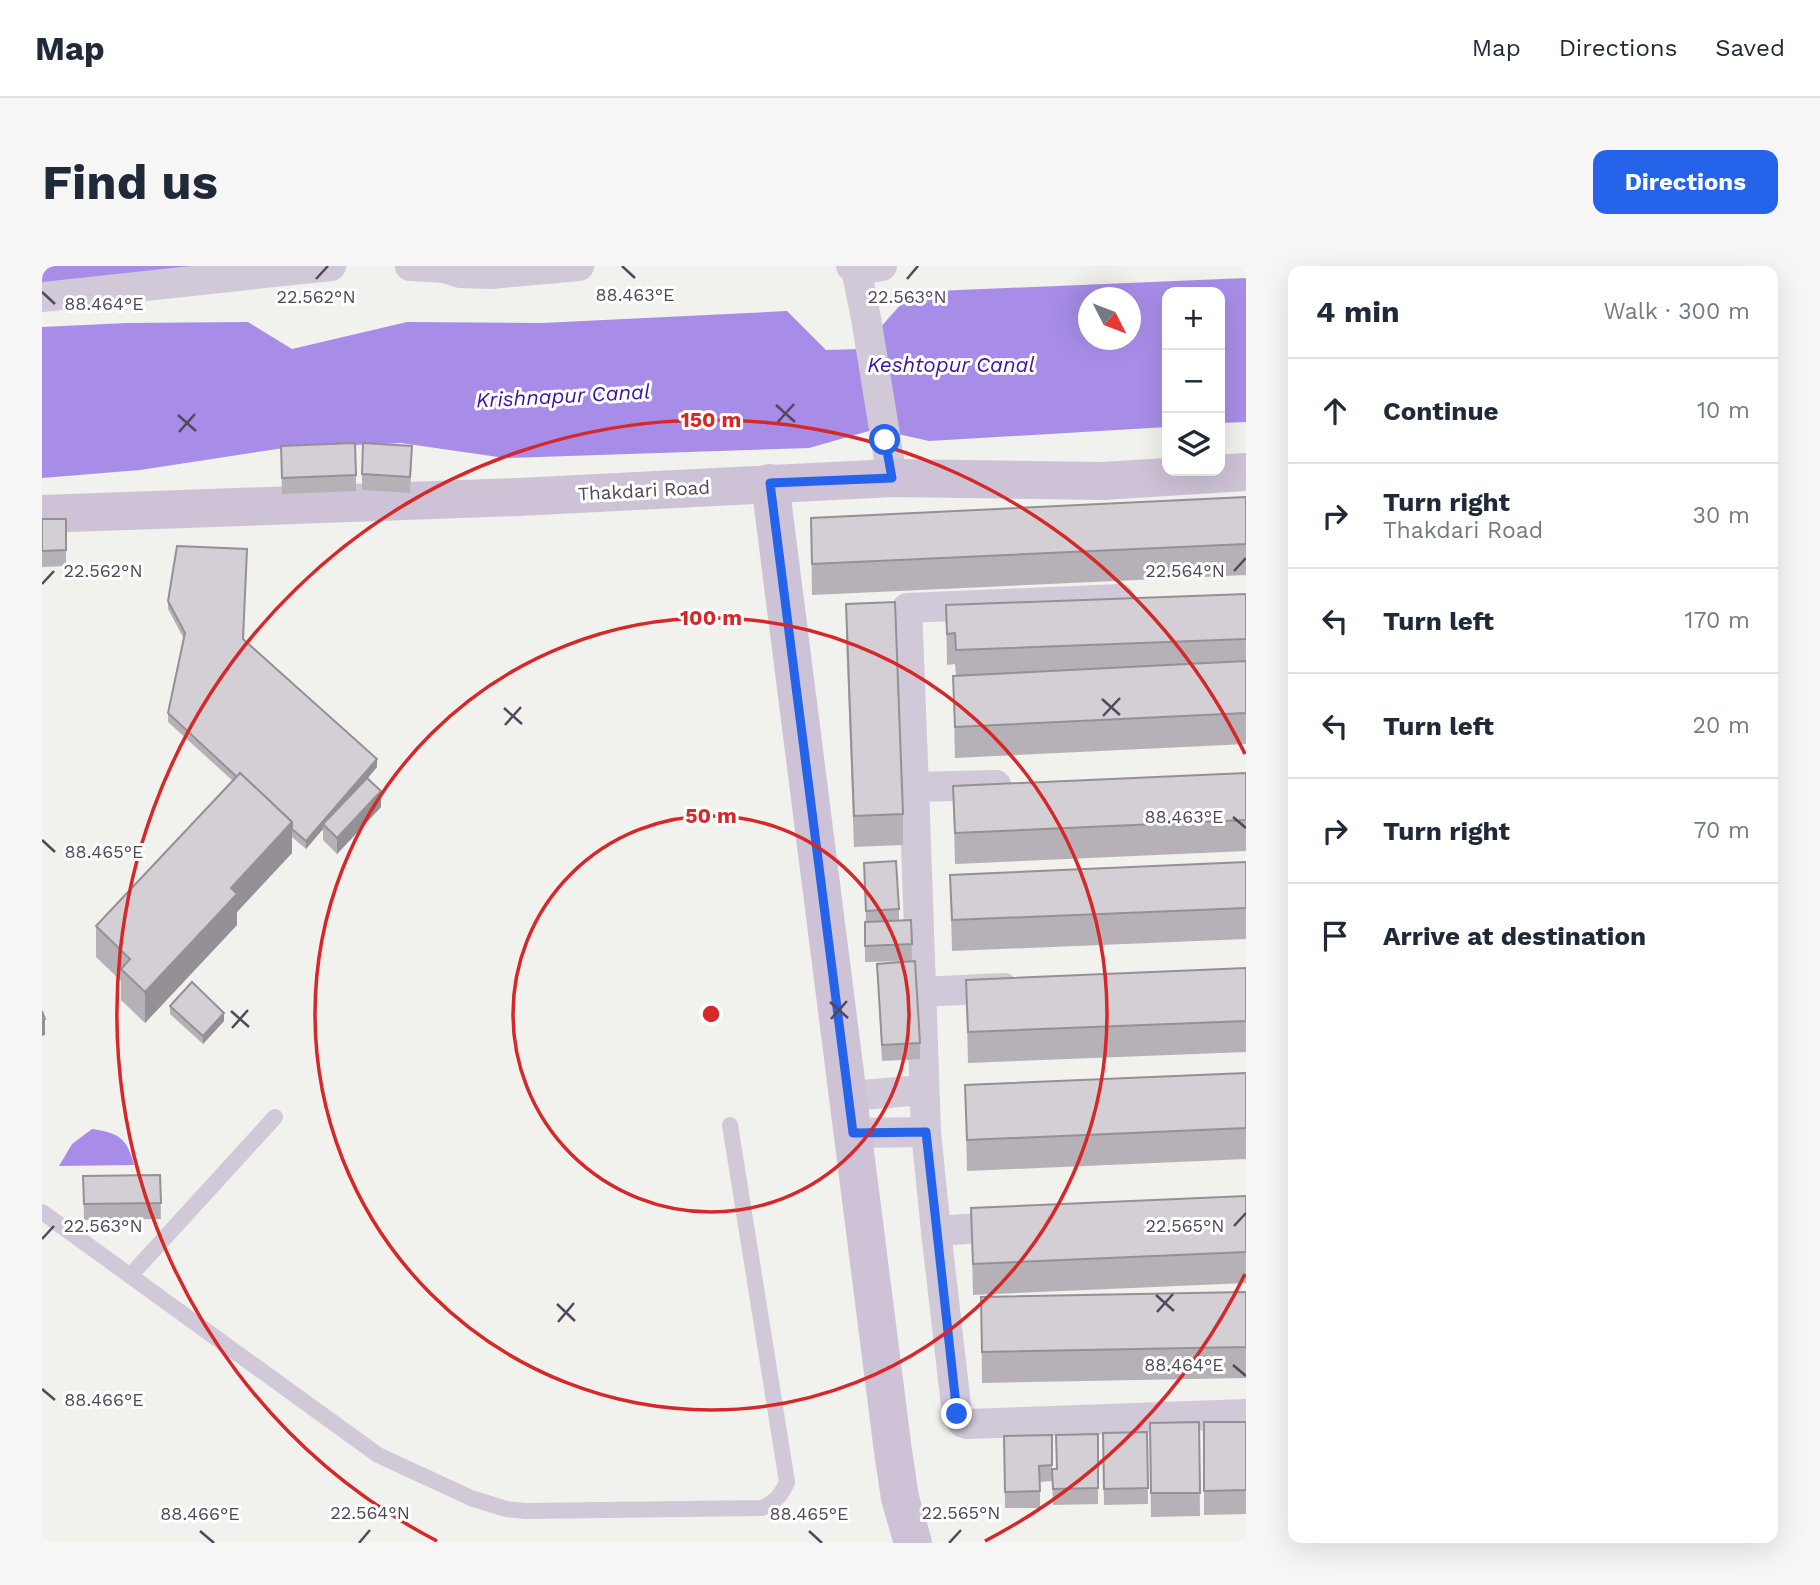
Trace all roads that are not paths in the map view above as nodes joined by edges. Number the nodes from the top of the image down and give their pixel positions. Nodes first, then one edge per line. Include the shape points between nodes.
1 (331, 266) edge
2 (410, 266) edge
3 (579, 266) edge
4 (863, 267) edge
5 (42, 297) edge
6 (1246, 472) edge
7 (892, 478) junction
8 (770, 483) junction
9 (42, 514) edge
10 (1148, 597) edge
11 (1025, 784) edge
12 (914, 787) junction
13 (1029, 987) edge
14 (921, 992) junction
15 (924, 1090) junction
16 (851, 1115) junction
17 (275, 1117) dead end
18 (730, 1125) dead end
19 (926, 1132) junction
20 (42, 1212) edge
21 (1044, 1224) edge
22 (936, 1231) junction
23 (130, 1276) junction
24 (1246, 1414) edge
25 (913, 1543) edge

1 - 5 street
2 - 3 street via 491,274
4 - 7 street via 866,318
6 - 7 street, Thakdari Road via 1102,481
7 - 8 street, Thakdari Road
8 - 9 street, Thakdari Road
8 - 16 street
10 - 12 street via 906,608
11 - 12 street
12 - 14 street
13 - 14 street
14 - 15 street
15 - 16 street
15 - 19 street
16 - 19 street
16 - 25 street via 898,1486
17 - 23 lane
18 - 23 lane via 787,1482 773,1503 762,1508 526,1511 471,1498 378,1455
19 - 22 street
20 - 23 lane
21 - 22 street
22 - 24 street via 957,1414 962,1422

